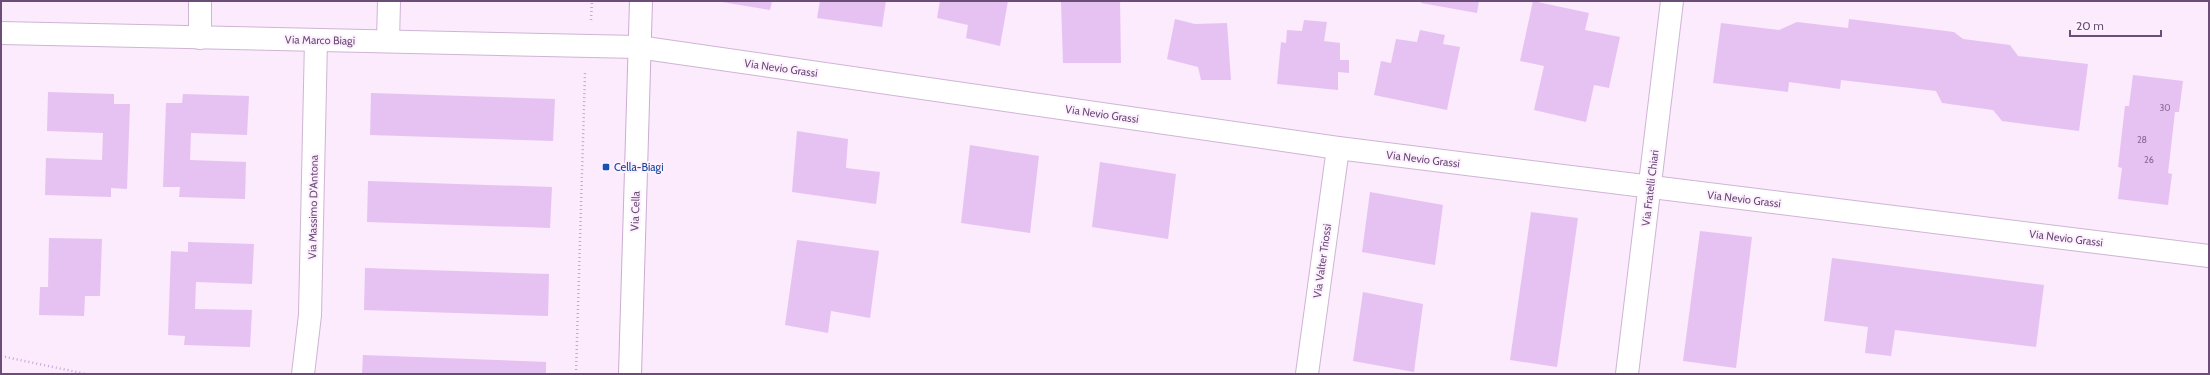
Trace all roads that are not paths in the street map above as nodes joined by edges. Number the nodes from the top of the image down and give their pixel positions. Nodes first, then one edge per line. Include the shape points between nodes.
1 (200, 1) edge
2 (388, 1) edge
3 (641, 1) edge
4 (1672, 1) edge
5 (1, 33) edge
6 (200, 38) junction
7 (316, 40) junction
8 (388, 41) junction
9 (638, 47) junction
10 (1338, 148) junction
11 (1650, 188) junction
12 (2209, 256) edge
13 (303, 374) edge
14 (630, 374) edge
15 (1307, 374) edge
16 (1627, 374) edge

1 - 6 street
2 - 8 street
3 - 9 street, Via Cella
4 - 11 street, Via Fratelli Chiari
5 - 6 street, Via Marco Biagi
6 - 7 street, Via Marco Biagi
7 - 8 street, Via Marco Biagi
7 - 13 street, Via Massimo D'Antona via 310,314
8 - 9 street, Via Marco Biagi
9 - 10 street, Via Nevio Grassi
9 - 14 street, Via Cella
10 - 11 street, Via Nevio Grassi
10 - 15 street, Via Valter Triossi
11 - 12 street, Via Nevio Grassi
11 - 16 street, Via Fratelli Chiari

